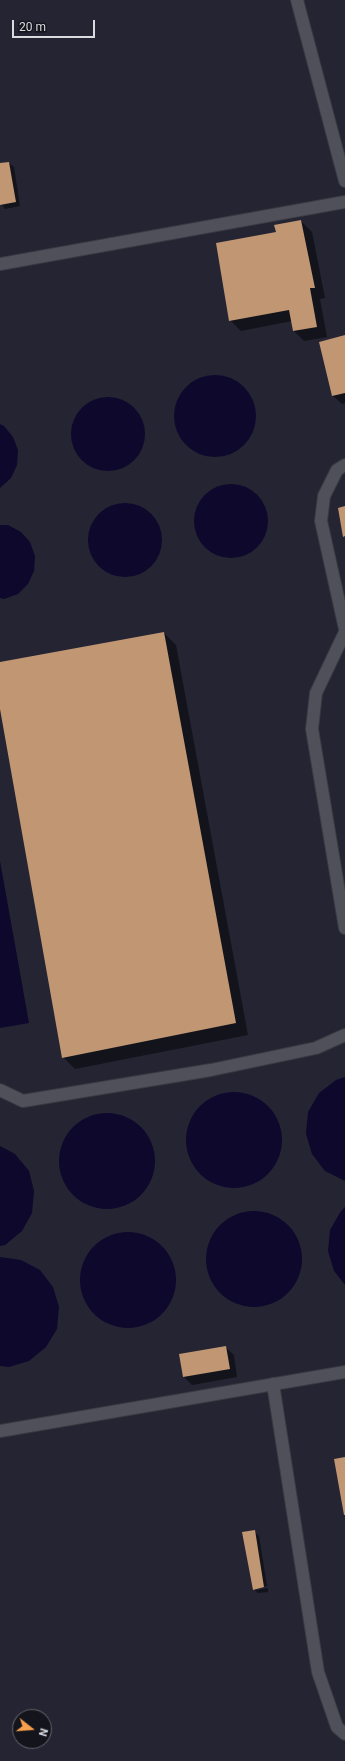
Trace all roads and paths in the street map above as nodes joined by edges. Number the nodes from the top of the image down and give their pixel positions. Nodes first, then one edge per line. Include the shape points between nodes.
1 (297, 0) edge
2 (345, 181) edge
3 (345, 202) edge
4 (0, 264) edge
5 (345, 465) edge
6 (345, 629) edge
7 (345, 632) edge
8 (345, 928) edge
9 (345, 1035) edge
10 (0, 1090) edge
11 (345, 1372) edge
12 (273, 1384) junction
13 (0, 1430) edge
14 (345, 1734) edge

1 - 2 lane
3 - 4 lane
5 - 6 lane via 337,470 324,496 320,521
7 - 8 lane via 316,693 312,729
9 - 10 lane via 316,1048 218,1068 23,1100
11 - 12 lane
12 - 13 lane
12 - 14 lane via 318,1672 337,1727

